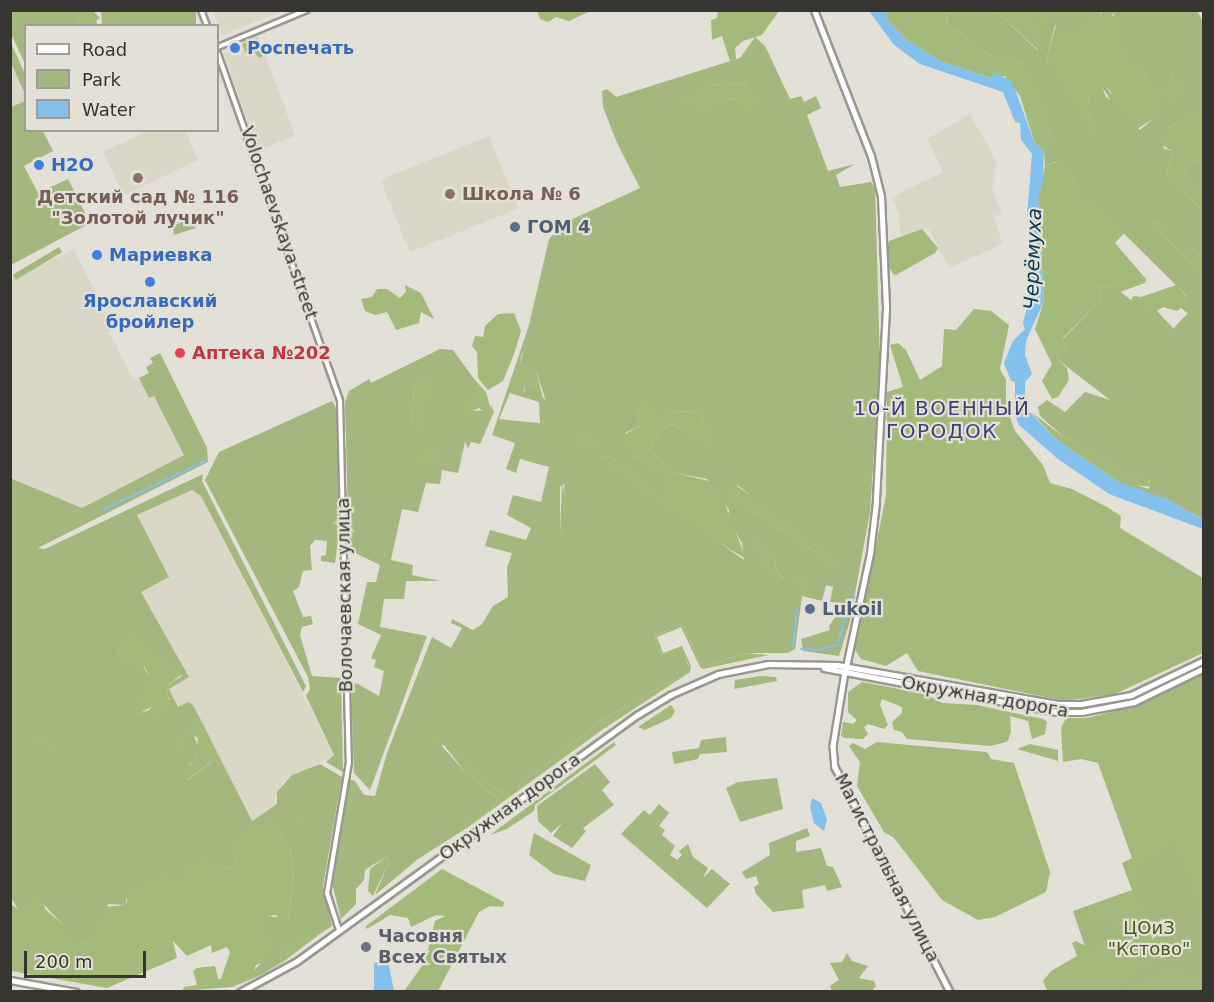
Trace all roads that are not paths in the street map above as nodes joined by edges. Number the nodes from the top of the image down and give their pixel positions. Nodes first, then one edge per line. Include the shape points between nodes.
1 (307, 10) edge
2 (815, 13) edge
3 (219, 47) edge
4 (219, 57) edge
5 (340, 408) joint
6 (1203, 660) edge
7 (1203, 668) edge
8 (846, 669) junction
9 (340, 931) junction
10 (10, 980) edge
11 (76, 992) edge
12 (240, 992) edge
13 (950, 992) edge

1 - 3 street
2 - 8 main road via 876,169 886,308 876,502 870,553
4 - 5 street, Volochaevskaya street via 337,388
5 - 9 street, Волочаевская улица via 349,761 327,893
6 - 8 main road, Окружная дорога via 1131,695 1081,705
7 - 8 main road, Окружная дорога via 1134,702 1081,712 1057,712
8 - 9 main road, Окружная дорога via 795,664 735,669 670,695
8 - 13 main road, Магистральная улица via 833,746 835,767
9 - 12 main road, Окружная дорога via 277,974
10 - 11 main road

